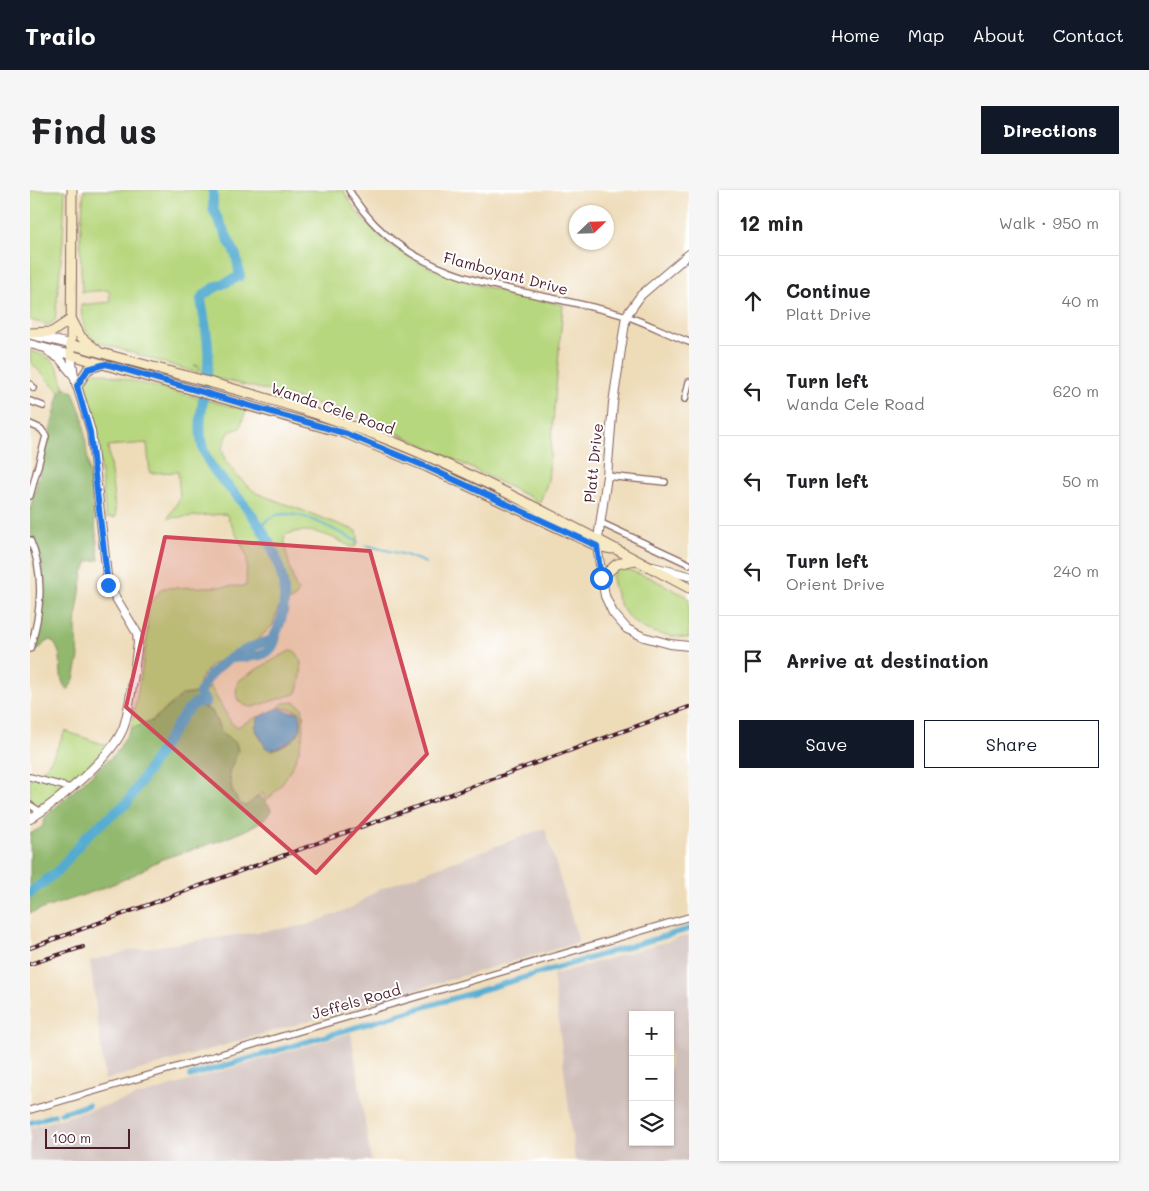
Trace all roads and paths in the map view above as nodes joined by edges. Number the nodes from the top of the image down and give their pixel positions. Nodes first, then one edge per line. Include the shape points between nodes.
1 (72, 190) edge
2 (349, 190) edge
3 (689, 254) edge
4 (626, 316) junction
5 (70, 318) junction
6 (30, 333) edge
7 (689, 342) edge
8 (30, 344) edge
9 (70, 344) junction
10 (41, 347) junction
11 (101, 353) junction
12 (71, 355) junction
13 (106, 364) junction
14 (74, 376) junction
15 (689, 382) edge
16 (195, 384) junction
17 (77, 386) junction
18 (685, 399) dead end
19 (30, 400) edge
20 (42, 406) dead end
21 (30, 424) edge
22 (607, 476) junction
23 (665, 482) dead end
24 (30, 496) edge
25 (601, 523) junction
26 (30, 540) edge
27 (598, 543) junction
28 (635, 560) junction
29 (689, 564) edge
30 (649, 567) junction
31 (689, 576) edge
32 (601, 578) junction
33 (689, 588) edge
34 (689, 646) edge
35 (30, 649) edge
36 (30, 777) edge
37 (70, 788) junction
38 (30, 805) edge
39 (41, 812) junction
40 (30, 819) edge
41 (689, 917) edge
42 (30, 1110) edge

1 - 5 main road
2 - 4 street, Flamboyant Drive via 379,230 438,268 488,284
3 - 4 street, Platt Drive via 641,295
4 - 7 street, Flamboyant Drive
4 - 22 street, Platt Drive via 613,403
5 - 6 main road via 52,332
5 - 9 main road
5 - 11 main road via 81,337
6 - 9 street, Wanda Cele Road
8 - 10 street, Wanda Cele Road
9 - 11 main road, Wanda Cele Road
9 - 12 main road
10 - 12 street, Wanda Cele Road
10 - 14 street via 60,359
11 - 16 main road, Wanda Cele Road
12 - 13 main road, Wanda Cele Road
12 - 14 street
13 - 16 main road, Wanda Cele Road
13 - 17 main road via 88,369
14 - 17 street
15 - 18 street
16 - 27 main road, Wanda Cele Road via 329,418 394,442 479,480
17 - 37 street via 90,432 108,585 133,625 138,643 124,727 114,746
19 - 20 street
21 - 24 street via 41,429 46,436
22 - 23 street
22 - 25 street, Platt Drive
25 - 27 street, Platt Drive
25 - 29 street
26 - 35 street via 40,584 37,620
27 - 28 main road, Wanda Cele Road
27 - 32 street, Platt Drive
28 - 30 main road, Wanda Cele Road
28 - 32 main road via 617,564
30 - 31 street
30 - 33 main road, Wanda Cele Road
32 - 34 street, Platt Drive via 613,613 627,628 644,637
36 - 37 street
37 - 39 street
38 - 39 street
39 - 40 street
41 - 42 street, Jeffels Road

